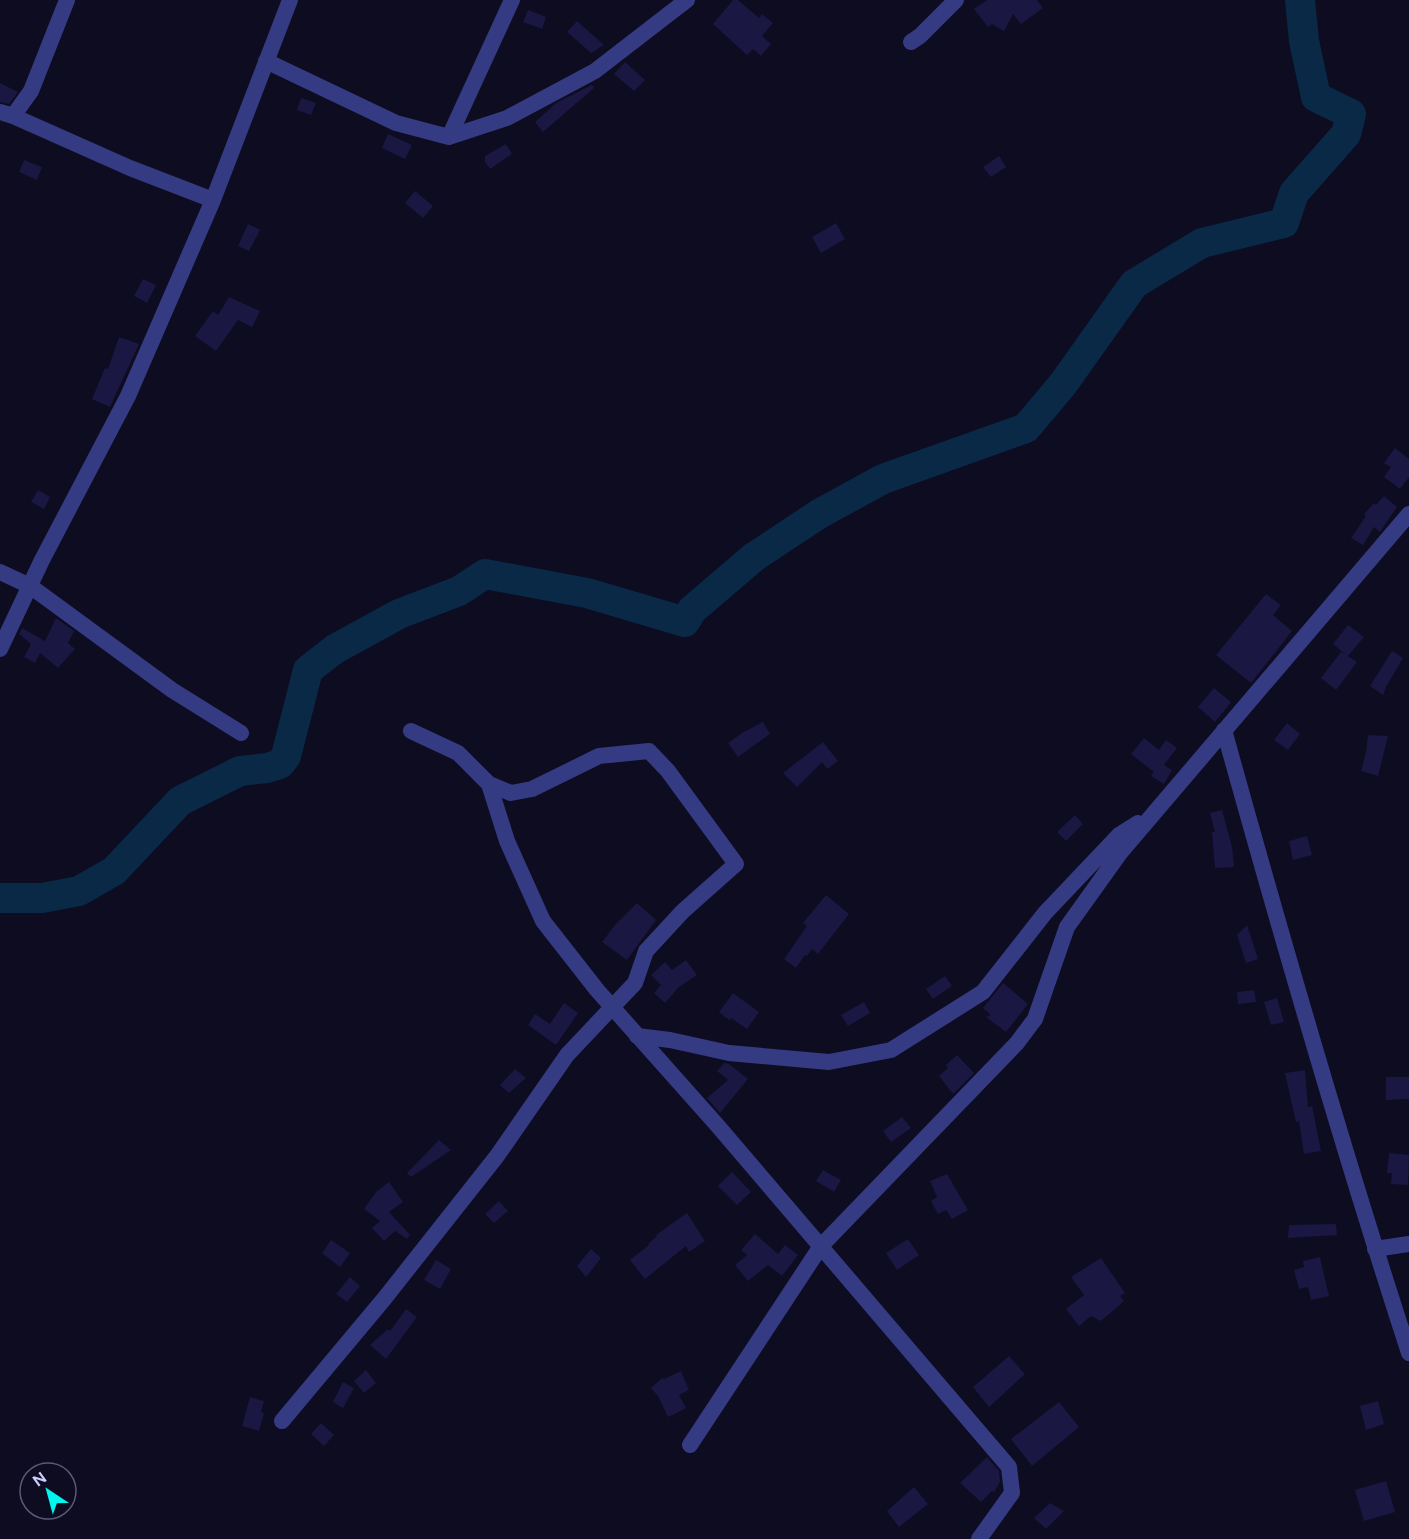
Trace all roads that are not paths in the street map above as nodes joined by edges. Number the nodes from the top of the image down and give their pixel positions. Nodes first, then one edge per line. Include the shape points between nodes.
1 (67, 0) edge
2 (290, 0) edge
3 (512, 0) edge
4 (687, 0) edge
5 (956, 0) edge
6 (911, 42) dead end
7 (266, 61) junction
8 (7, 114) edge
9 (449, 137) junction
10 (213, 200) junction
11 (1409, 514) edge
12 (1409, 533) edge
13 (1391, 536) junction
14 (0, 572) edge
15 (30, 586) junction
16 (0, 649) edge
17 (1224, 730) junction
18 (411, 731) dead end
19 (241, 734) dead end
20 (489, 784) junction
21 (1151, 815) junction
22 (611, 1006) junction
23 (637, 1036) junction
24 (1409, 1244) edge
25 (821, 1246) junction
26 (1375, 1249) junction
27 (1409, 1353) edge
28 (282, 1421) dead end
29 (690, 1445) dead end
30 (979, 1539) edge

1 - 8 street via 31,91
2 - 7 street
3 - 9 street
4 - 9 street via 595,71 507,118
5 - 6 street
7 - 9 street via 396,123
7 - 10 street
8 - 10 street
10 - 15 street via 128,396
11 - 13 street
12 - 13 street
13 - 17 street
14 - 15 street
15 - 16 street
15 - 19 street via 172,690
17 - 21 street
17 - 26 street
18 - 20 street via 458,753
20 - 22 street via 507,841 543,921
20 - 22 street via 511,792 532,789 599,756 649,751 736,864 683,911 646,951 634,983
21 - 23 street via 1112,842 1045,913 983,992 891,1050 829,1062 729,1053
21 - 25 street via 1067,927 1035,1019 1017,1043
22 - 23 street
22 - 28 street via 567,1055 497,1156 384,1299
23 - 25 street
24 - 26 street
25 - 29 street
25 - 30 street via 1009,1467 1012,1493
26 - 27 street

